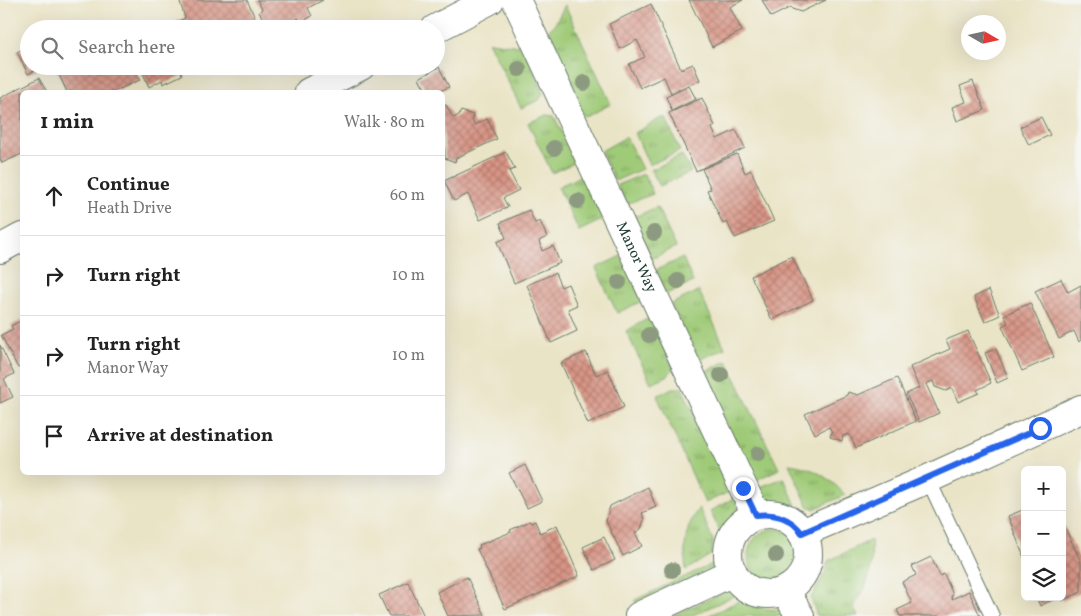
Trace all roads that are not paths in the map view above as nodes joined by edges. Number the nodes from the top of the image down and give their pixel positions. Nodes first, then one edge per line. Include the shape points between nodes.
1 (490, 0) edge
2 (516, 0) edge
3 (445, 23) edge
4 (343, 75) edge
5 (313, 90) edge
6 (20, 238) edge
7 (0, 249) edge
8 (1081, 409) edge
9 (928, 479) junction
10 (756, 515) junction
11 (802, 533) junction
12 (733, 572) junction
13 (785, 590) junction
14 (639, 616) edge
15 (800, 616) edge
16 (992, 616) edge

1 - 3 street
2 - 10 street, Manor Way
4 - 5 street
6 - 7 street
8 - 9 street
9 - 11 street
9 - 16 lane
10 - 11 street via 785,518
10 - 12 street via 742,524 730,541 729,562
11 - 13 street via 808,559 796,583
12 - 13 street via 749,590 774,594
12 - 14 street
13 - 15 street

